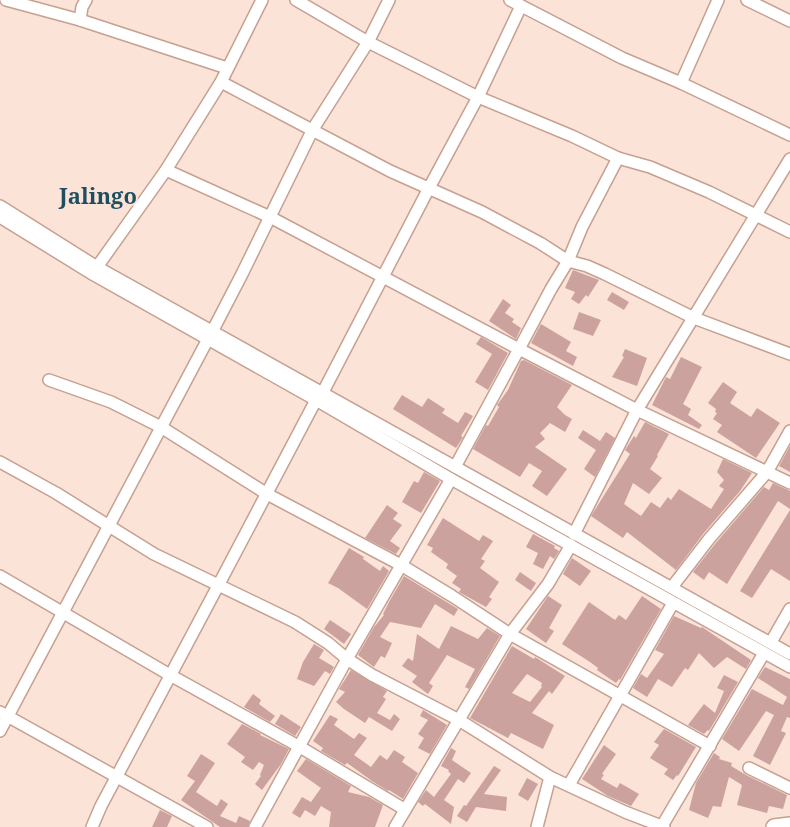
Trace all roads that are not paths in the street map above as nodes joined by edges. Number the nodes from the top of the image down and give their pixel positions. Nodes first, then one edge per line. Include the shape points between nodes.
1 (6, 0) edge
2 (86, 0) edge
3 (262, 0) edge
4 (296, 0) edge
5 (389, 0) edge
6 (510, 0) edge
7 (718, 0) edge
8 (747, 0) edge
9 (521, 6) junction
10 (80, 20) junction
11 (790, 21) edge
12 (368, 42) junction
13 (227, 68) junction
14 (220, 82) junction
15 (681, 83) junction
16 (478, 97) junction
17 (313, 129) junction
18 (790, 135) edge
19 (618, 158) junction
20 (790, 160) edge
21 (166, 170) junction
22 (429, 188) junction
23 (0, 206) edge
24 (757, 216) junction
25 (0, 217) edge
26 (270, 217) junction
27 (790, 232) edge
28 (568, 261) junction
29 (97, 267) junction
30 (382, 277) junction
31 (694, 318) junction
32 (210, 335) junction
33 (519, 349) junction
34 (790, 354) edge
35 (49, 380) dead end
36 (320, 396) junction
37 (636, 410) junction
38 (161, 427) junction
39 (790, 431) edge
40 (0, 462) edge
41 (455, 466) junction
42 (767, 472) junction
43 (451, 479) junction
44 (790, 483) edge
45 (267, 494) junction
46 (108, 526) junction
47 (572, 540) junction
48 (401, 566) junction
49 (0, 576) edge
50 (220, 585) junction
51 (672, 587) junction
52 (673, 604) junction
53 (790, 609) edge
54 (63, 612) junction
55 (510, 634) junction
56 (770, 642) junction
57 (764, 653) junction
58 (790, 654) edge
59 (347, 659) junction
60 (790, 667) edge
61 (170, 675) junction
62 (619, 696) junction
63 (4, 714) edge
64 (460, 720) junction
65 (0, 731) edge
66 (710, 746) junction
67 (300, 747) junction
68 (748, 768) dead end
69 (117, 777) junction
70 (550, 777) junction
71 (570, 785) junction
72 (790, 788) edge
73 (404, 809) junction
74 (663, 826) edge
75 (92, 827) edge
76 (207, 827) edge
77 (255, 827) edge
78 (395, 827) edge
79 (537, 827) edge

1 - 10 street
2 - 10 street
3 - 13 street
4 - 12 street
5 - 12 street
6 - 9 street
7 - 15 street
8 - 11 street
9 - 15 street via 622,58
9 - 16 street
10 - 13 street
12 - 16 street
12 - 17 street
13 - 14 street
14 - 17 street
14 - 21 street
15 - 18 street
16 - 19 street
16 - 22 street
17 - 22 street
17 - 26 street
19 - 24 street via 650,167
19 - 28 street
20 - 24 street
21 - 26 street
21 - 29 street
22 - 28 street via 482,212
22 - 30 street
23 - 29 street
24 - 27 street
24 - 31 street
25 - 32 street via 94,275
26 - 30 street
26 - 32 street
28 - 31 street via 606,274
28 - 33 street
29 - 32 street
30 - 33 street
30 - 36 street
31 - 34 street
31 - 37 street
32 - 36 street
32 - 38 street
33 - 37 street
33 - 41 street
35 - 38 street via 111,402
36 - 41 street
36 - 43 street
36 - 45 street
37 - 42 street
37 - 47 street
38 - 45 street
38 - 46 street
39 - 42 street
40 - 46 street via 56,492
41 - 47 street
42 - 44 street
42 - 51 street
43 - 47 street
43 - 48 street
45 - 48 street
45 - 50 street
46 - 50 street via 154,554
46 - 54 street
47 - 51 street
47 - 52 street
47 - 55 street via 548,584
48 - 55 street
48 - 59 street
49 - 54 street
50 - 59 street via 296,622
50 - 61 street
51 - 56 street
52 - 57 street
52 - 62 street
53 - 56 street
54 - 61 street
54 - 63 street
55 - 62 street
55 - 64 street
56 - 58 street
57 - 60 street
57 - 66 street
59 - 64 street
59 - 67 street
61 - 67 street
61 - 69 street
62 - 66 street
62 - 71 street
63 - 65 street
63 - 69 street
64 - 70 street
64 - 73 street
66 - 74 street
67 - 73 street
67 - 77 street
68 - 72 street
69 - 75 street
69 - 76 street
70 - 71 street
70 - 79 street
71 - 74 street via 625,812
73 - 78 street

